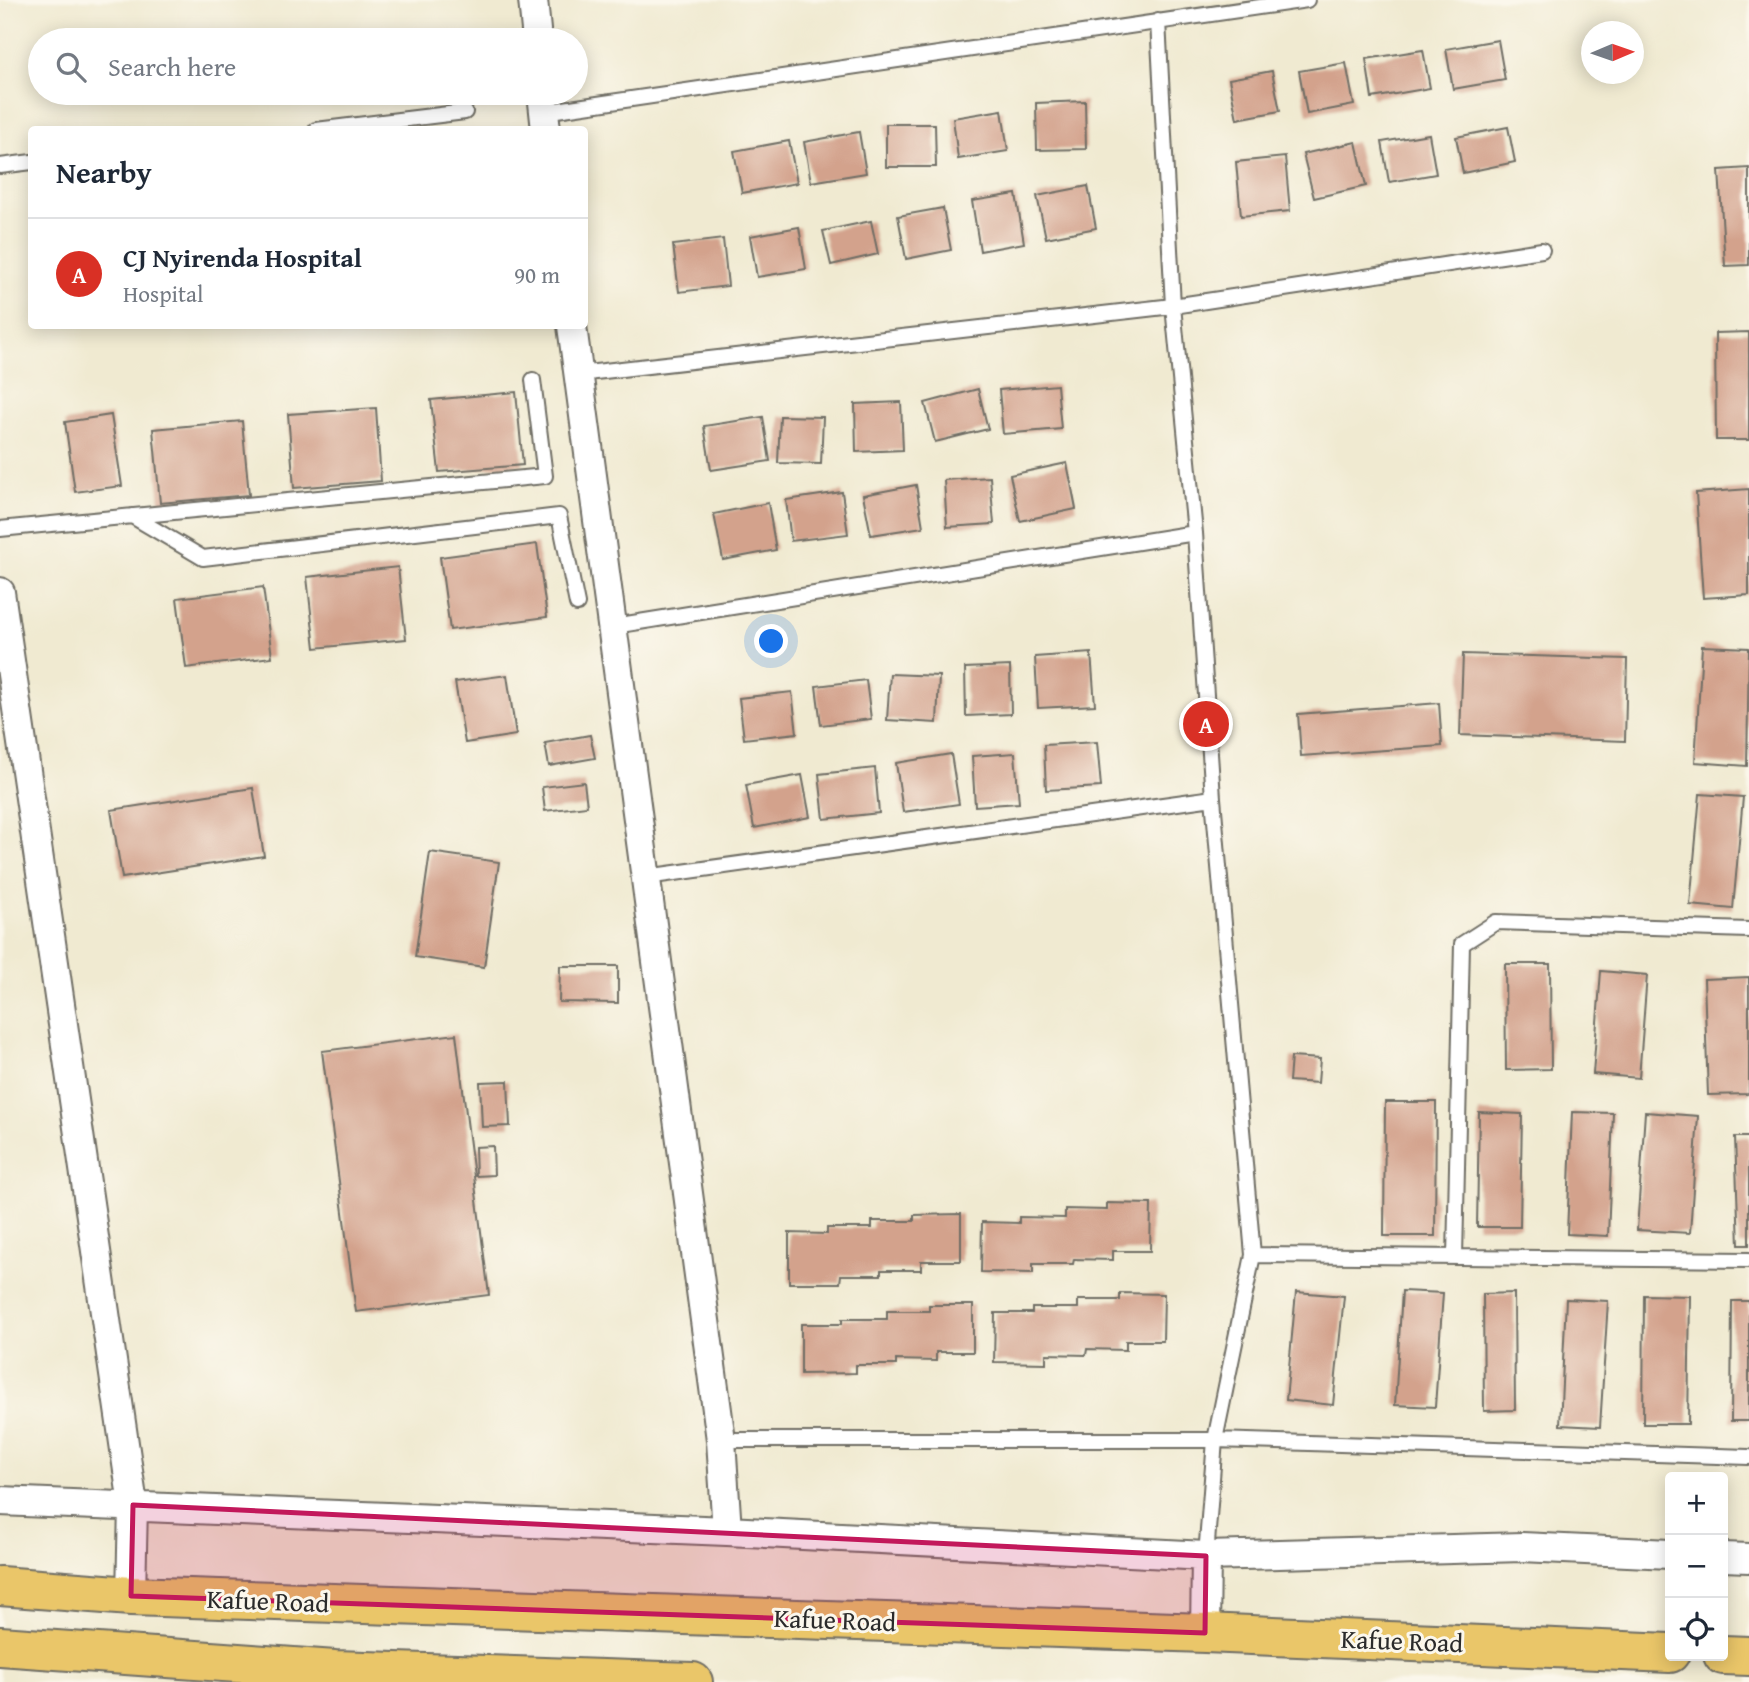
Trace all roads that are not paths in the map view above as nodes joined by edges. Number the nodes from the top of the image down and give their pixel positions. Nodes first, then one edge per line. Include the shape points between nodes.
1 (533, 0) edge
2 (1307, 0) edge
3 (1158, 21) junction
4 (536, 28) edge
5 (585, 105) edge
6 (588, 105) edge
7 (544, 111) edge
8 (464, 113) dead end
9 (351, 126) edge
10 (28, 162) edge
11 (0, 166) edge
12 (1542, 250) dead end
13 (1172, 306) junction
14 (572, 329) edge
15 (578, 374) junction
16 (533, 380) dead end
17 (132, 516) junction
18 (0, 529) edge
19 (1195, 533) junction
20 (0, 592) edge
21 (577, 604) dead end
22 (614, 626) junction
23 (1213, 798) junction
24 (646, 877) junction
25 (1749, 930) edge
26 (1253, 1255) junction
27 (1455, 1257) junction
28 (1749, 1260) edge
29 (721, 1440) junction
30 (1215, 1440) junction
31 (1749, 1457) edge
32 (0, 1501) edge
33 (133, 1504) junction
34 (727, 1531) junction
35 (1665, 1554) edge
36 (1206, 1556) junction
37 (1728, 1557) edge
38 (1749, 1558) edge
39 (0, 1586) edge
40 (131, 1596) junction
41 (1205, 1633) junction
42 (0, 1646) edge
43 (1665, 1653) edge
44 (1728, 1655) edge
45 (1749, 1656) edge
46 (339, 1676) edge
47 (693, 1682) edge

1 - 4 street
2 - 3 lane
3 - 6 lane
3 - 13 lane
5 - 7 lane
8 - 9 lane
10 - 11 lane
12 - 13 lane
13 - 15 lane
13 - 19 lane
14 - 15 street
15 - 22 street
16 - 17 lane via 545,475
17 - 18 lane
17 - 21 lane via 203,558 559,516
19 - 22 lane
19 - 23 lane
20 - 33 street
22 - 24 street
23 - 24 lane
23 - 26 lane
24 - 29 street
25 - 27 lane via 1496,922 1462,944
26 - 27 lane
26 - 30 lane
27 - 28 lane
29 - 30 lane
29 - 34 street
30 - 31 lane
30 - 36 lane
32 - 33 street
33 - 34 street via 464,1523
33 - 40 street
34 - 36 street
35 - 36 street via 1522,1547
36 - 41 street
37 - 38 street
39 - 40 main road, Kafue Road
40 - 41 main road, Kafue Road
41 - 43 main road, Kafue Road
42 - 46 main road
44 - 45 main road
46 - 47 main road

